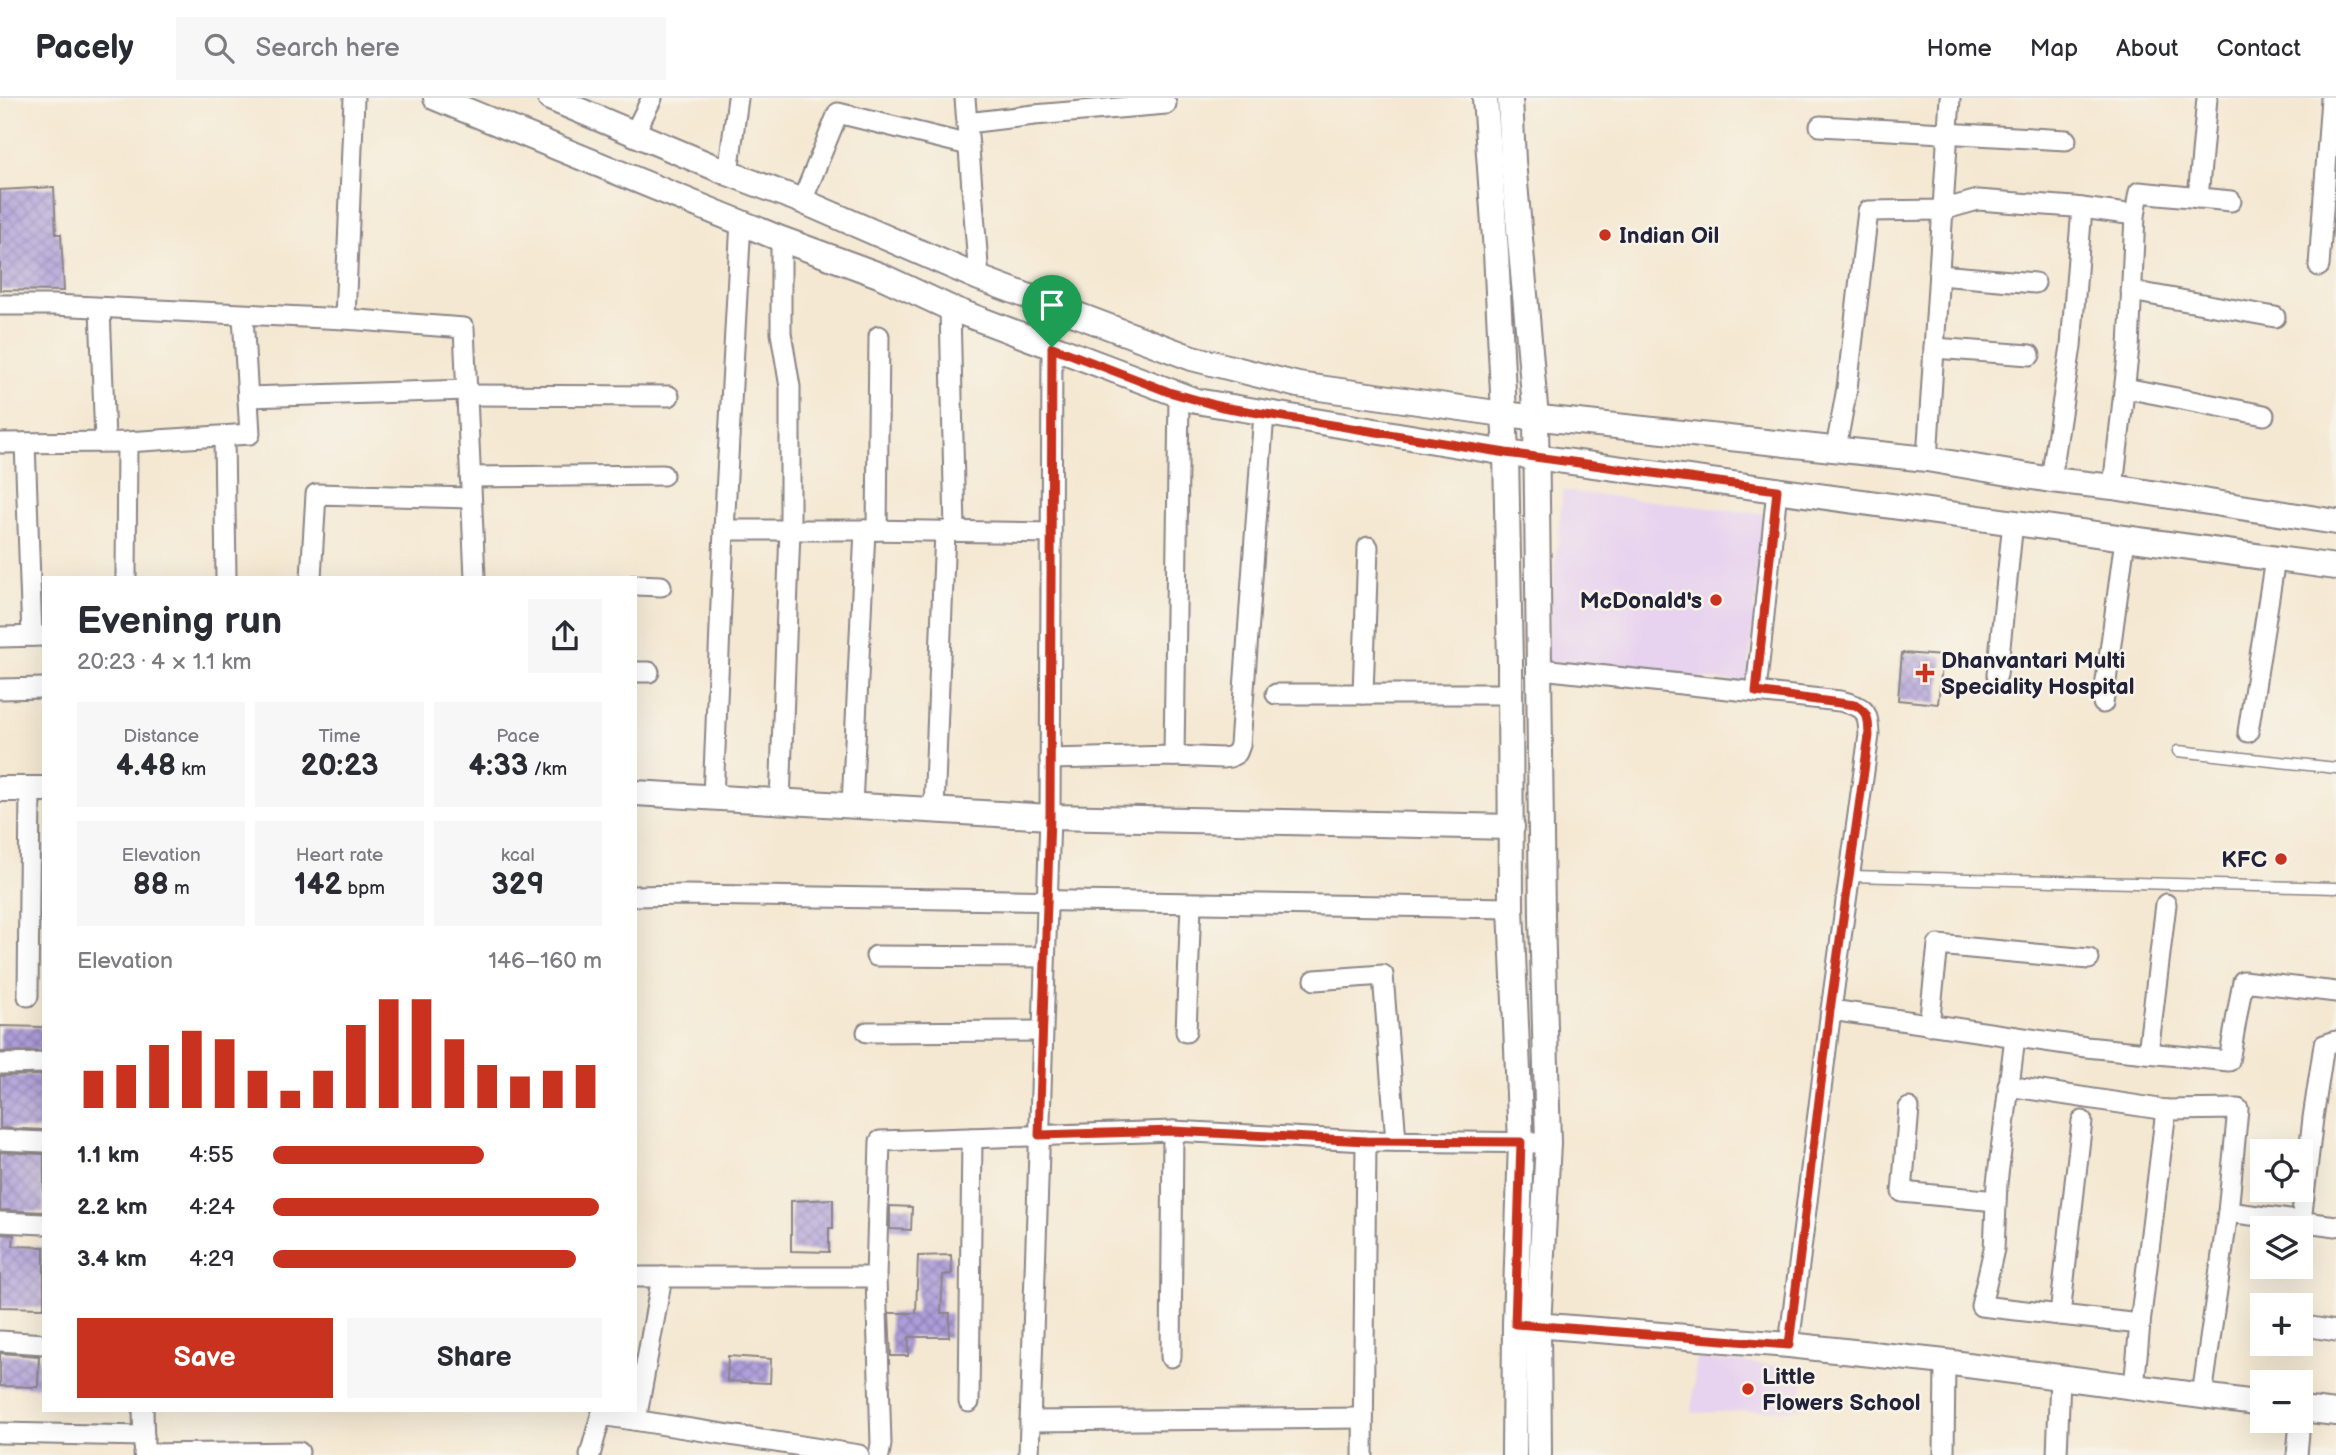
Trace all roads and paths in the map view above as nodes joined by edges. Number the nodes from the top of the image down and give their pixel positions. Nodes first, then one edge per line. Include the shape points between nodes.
1 (354, 98) edge
2 (436, 98) edge
3 (550, 98) edge
4 (652, 98) edge
5 (738, 98) edge
6 (965, 98) edge
7 (1485, 98) edge
8 (1510, 98) edge
9 (1950, 98) edge
10 (2207, 98) edge
11 (2331, 98) edge
12 (1166, 104) dead end
13 (967, 123) junction
14 (1820, 126) dead end
15 (635, 132) junction
16 (1948, 132) junction
17 (2066, 140) dead end
18 (969, 145) junction
19 (728, 173) junction
20 (2198, 198) junction
21 (802, 201) junction
22 (2231, 201) dead end
23 (2082, 208) junction
24 (1942, 210) junction
25 (2135, 215) junction
26 (741, 221) junction
27 (781, 239) junction
28 (2319, 266) dead end
29 (1939, 275) junction
30 (979, 278) junction
31 (2035, 283) dead end
32 (2132, 292) junction
33 (0, 305) edge
34 (100, 308) junction
35 (950, 308) junction
36 (243, 316) junction
37 (2275, 317) dead end
38 (345, 319) junction
39 (878, 336) dead end
40 (1052, 347) junction
41 (1934, 348) junction
42 (2030, 355) dead end
43 (2125, 388) junction
44 (467, 393) junction
45 (669, 396) dead end
46 (1179, 396) junction
47 (248, 397) junction
48 (1264, 413) junction
49 (1503, 414) junction
50 (2264, 415) dead end
51 (1536, 418) junction
52 (224, 436) junction
53 (105, 441) junction
54 (127, 442) junction
55 (0, 443) edge
56 (25, 443) junction
57 (1836, 448) junction
58 (1506, 453) junction
59 (1537, 457) junction
60 (1927, 459) junction
61 (663, 475) dead end
62 (470, 477) junction
63 (2050, 480) junction
64 (2113, 487) junction
65 (1777, 490) junction
66 (471, 498) junction
67 (2013, 522) junction
68 (2336, 522) edge
69 (724, 530) junction
70 (790, 530) junction
71 (871, 530) junction
72 (950, 531) junction
73 (1051, 533) junction
74 (2125, 539) junction
75 (1368, 547) dead end
76 (2275, 559) junction
77 (2336, 567) edge
78 (126, 576) edge
79 (226, 576) edge
80 (312, 576) edge
81 (475, 576) edge
82 (637, 585) edge
83 (661, 586) dead end
84 (38, 636) edge
85 (0, 637) edge
86 (1541, 669) junction
87 (1997, 675) dead end
88 (42, 688) edge
89 (0, 689) edge
90 (1756, 692) junction
91 (1276, 694) dead end
92 (1363, 694) junction
93 (1511, 694) junction
94 (2103, 703) dead end
95 (2248, 732) dead end
96 (2178, 751) dead end
97 (1174, 756) junction
98 (1050, 759) junction
99 (2336, 768) edge
100 (0, 789) edge
101 (37, 789) edge
102 (637, 793) edge
103 (713, 798) junction
104 (780, 802) junction
105 (852, 806) junction
106 (934, 810) junction
107 (1050, 817) junction
108 (1512, 827) junction
109 (1849, 876) junction
110 (2336, 888) edge
111 (637, 897) edge
112 (1047, 902) junction
113 (1191, 904) junction
114 (2166, 904) dead end
115 (1511, 908) junction
116 (876, 956) dead end
117 (1045, 957) junction
118 (2089, 959) dead end
119 (1315, 979) dead end
120 (2336, 992) edge
121 (28, 996) dead end
122 (1830, 1010) junction
123 (1929, 1025) junction
124 (1042, 1031) junction
125 (867, 1032) dead end
126 (1186, 1032) dead end
127 (2015, 1037) junction
128 (2336, 1041) edge
129 (2148, 1053) junction
130 (0, 1063) edge
131 (42, 1063) edge
132 (2008, 1086) junction
133 (1909, 1108) dead end
134 (2166, 1110) junction
135 (2082, 1121) dead end
136 (1173, 1131) junction
137 (1039, 1135) junction
138 (972, 1138) junction
139 (0, 1140) edge
140 (1366, 1141) junction
141 (1396, 1141) junction
142 (42, 1142) edge
143 (1521, 1142) junction
144 (1548, 1143) junction
145 (1996, 1201) junction
146 (2228, 1212) junction
147 (2257, 1216) edge
148 (2302, 1216) edge
149 (0, 1222) edge
150 (2313, 1223) edge
151 (42, 1224) edge
152 (2336, 1226) edge
153 (637, 1277) edge
154 (662, 1277) junction
155 (876, 1277) junction
156 (2060, 1315) junction
157 (2140, 1324) junction
158 (1526, 1325) junction
159 (2313, 1327) edge
160 (2336, 1331) edge
161 (0, 1341) edge
162 (42, 1343) edge
163 (1789, 1345) junction
164 (1171, 1357) dead end
165 (1945, 1362) junction
166 (2060, 1377) junction
167 (2134, 1387) junction
168 (2202, 1396) junction
169 (969, 1402) dead end
170 (2250, 1402) edge
171 (2313, 1410) edge
172 (144, 1412) edge
173 (2336, 1413) edge
174 (1363, 1418) junction
175 (636, 1420) junction
176 (1030, 1421) junction
177 (0, 1433) edge
178 (2299, 1433) edge
179 (144, 1448) edge
180 (299, 1452) dead end
181 (590, 1455) edge
182 (859, 1455) edge
183 (879, 1455) edge
184 (1029, 1455) edge
185 (1363, 1455) edge
186 (1514, 1455) edge
187 (1539, 1455) edge
188 (1944, 1455) edge
189 (2057, 1455) edge
190 (2297, 1455) edge

1 - 38 street
2 - 26 street
3 - 15 street
4 - 15 street
5 - 19 street
6 - 13 street
7 - 49 street
8 - 51 street
9 - 16 street
10 - 20 street
11 - 28 street
12 - 13 street
13 - 18 street
14 - 16 street
15 - 19 street
16 - 17 street
16 - 24 street
18 - 21 street via 838,113
18 - 30 street
19 - 21 street
20 - 22 street
20 - 25 street via 2139,192
21 - 30 street
23 - 24 street via 1978,200
23 - 25 street
23 - 63 street via 2071,346
24 - 29 street
24 - 57 street via 1868,211
25 - 32 street
26 - 27 street
26 - 69 street
27 - 35 street via 879,275
27 - 70 street via 781,333 790,387
29 - 31 street
29 - 41 street
30 - 49 street via 1192,358 1298,385
32 - 37 street
32 - 43 street
33 - 34 street
34 - 36 street
34 - 53 street
35 - 40 street
35 - 72 street
36 - 38 street
36 - 47 street
38 - 44 street via 464,328
39 - 71 street
40 - 46 street
40 - 73 street
41 - 42 street
41 - 60 street
43 - 50 street
43 - 64 street
44 - 45 street
44 - 47 street
44 - 62 street
46 - 48 street
46 - 97 street
47 - 52 street via 250,434
48 - 58 street
48 - 97 street via 1240,745 1230,757
49 - 51 street
49 - 58 street
51 - 57 street
51 - 59 street
52 - 54 street
52 - 79 street
53 - 54 street
53 - 56 street
54 - 78 street
55 - 56 street
56 - 84 street
57 - 60 street
58 - 59 street
58 - 93 street
59 - 65 street
59 - 86 street
60 - 63 street
61 - 62 street
62 - 66 street
63 - 64 street
64 - 68 street
65 - 67 street
65 - 90 street
66 - 80 street via 316,494
66 - 81 street
67 - 74 street
67 - 87 street
69 - 70 street
69 - 103 street
70 - 71 street
70 - 104 street
71 - 72 street
71 - 105 street
72 - 73 street
72 - 106 street
73 - 98 street
74 - 76 street
74 - 94 street
75 - 92 street
76 - 77 street
76 - 95 street
82 - 83 street
84 - 85 street
86 - 90 street
86 - 144 street
88 - 89 street
90 - 109 street via 1840,701 1865,710 1869,736
91 - 92 street
92 - 93 street
93 - 108 street
96 - 99 lane
97 - 98 street
98 - 107 street
100 - 101 street
101 - 121 street
102 - 103 street
103 - 104 street
104 - 105 street
105 - 106 street
106 - 107 street
107 - 108 street
107 - 112 street
108 - 115 street
109 - 110 lane
109 - 122 street
111 - 112 street
112 - 113 street
112 - 117 street
113 - 115 street
113 - 126 street
114 - 129 street
115 - 143 street
116 - 117 street
117 - 124 street
118 - 123 street via 1938,945
119 - 141 street via 1384,975
120 - 129 street via 2243,981 2229,1061
122 - 123 street
122 - 163 street
123 - 127 street
124 - 125 street
124 - 137 street
127 - 129 street
127 - 132 street
128 - 148 street via 2324,1045
130 - 131 street
132 - 134 street
132 - 145 street
133 - 145 street via 1902,1192
134 - 146 street via 2238,1109
134 - 157 street
135 - 156 street
136 - 137 street
136 - 140 street
136 - 164 street
137 - 138 street
137 - 176 street
138 - 155 street via 880,1141
138 - 169 street
139 - 142 street
140 - 141 street
140 - 174 street
141 - 143 street
143 - 144 street
143 - 158 street
144 - 158 street
145 - 156 street via 1994,1249 1981,1306
146 - 147 street
146 - 168 street
149 - 151 street
150 - 152 street
153 - 154 street
154 - 155 street
154 - 175 street
155 - 183 street
156 - 157 street
157 - 167 street
158 - 163 street
158 - 186 street
158 - 187 street
159 - 160 street
161 - 162 street
163 - 165 street
165 - 166 street
165 - 188 street
166 - 167 street
166 - 189 street
167 - 168 street
168 - 170 street
171 - 173 street
172 - 179 street
174 - 176 street
174 - 185 street
175 - 181 street via 601,1415
175 - 182 street
176 - 184 street
177 - 179 street
178 - 190 street
179 - 180 street

